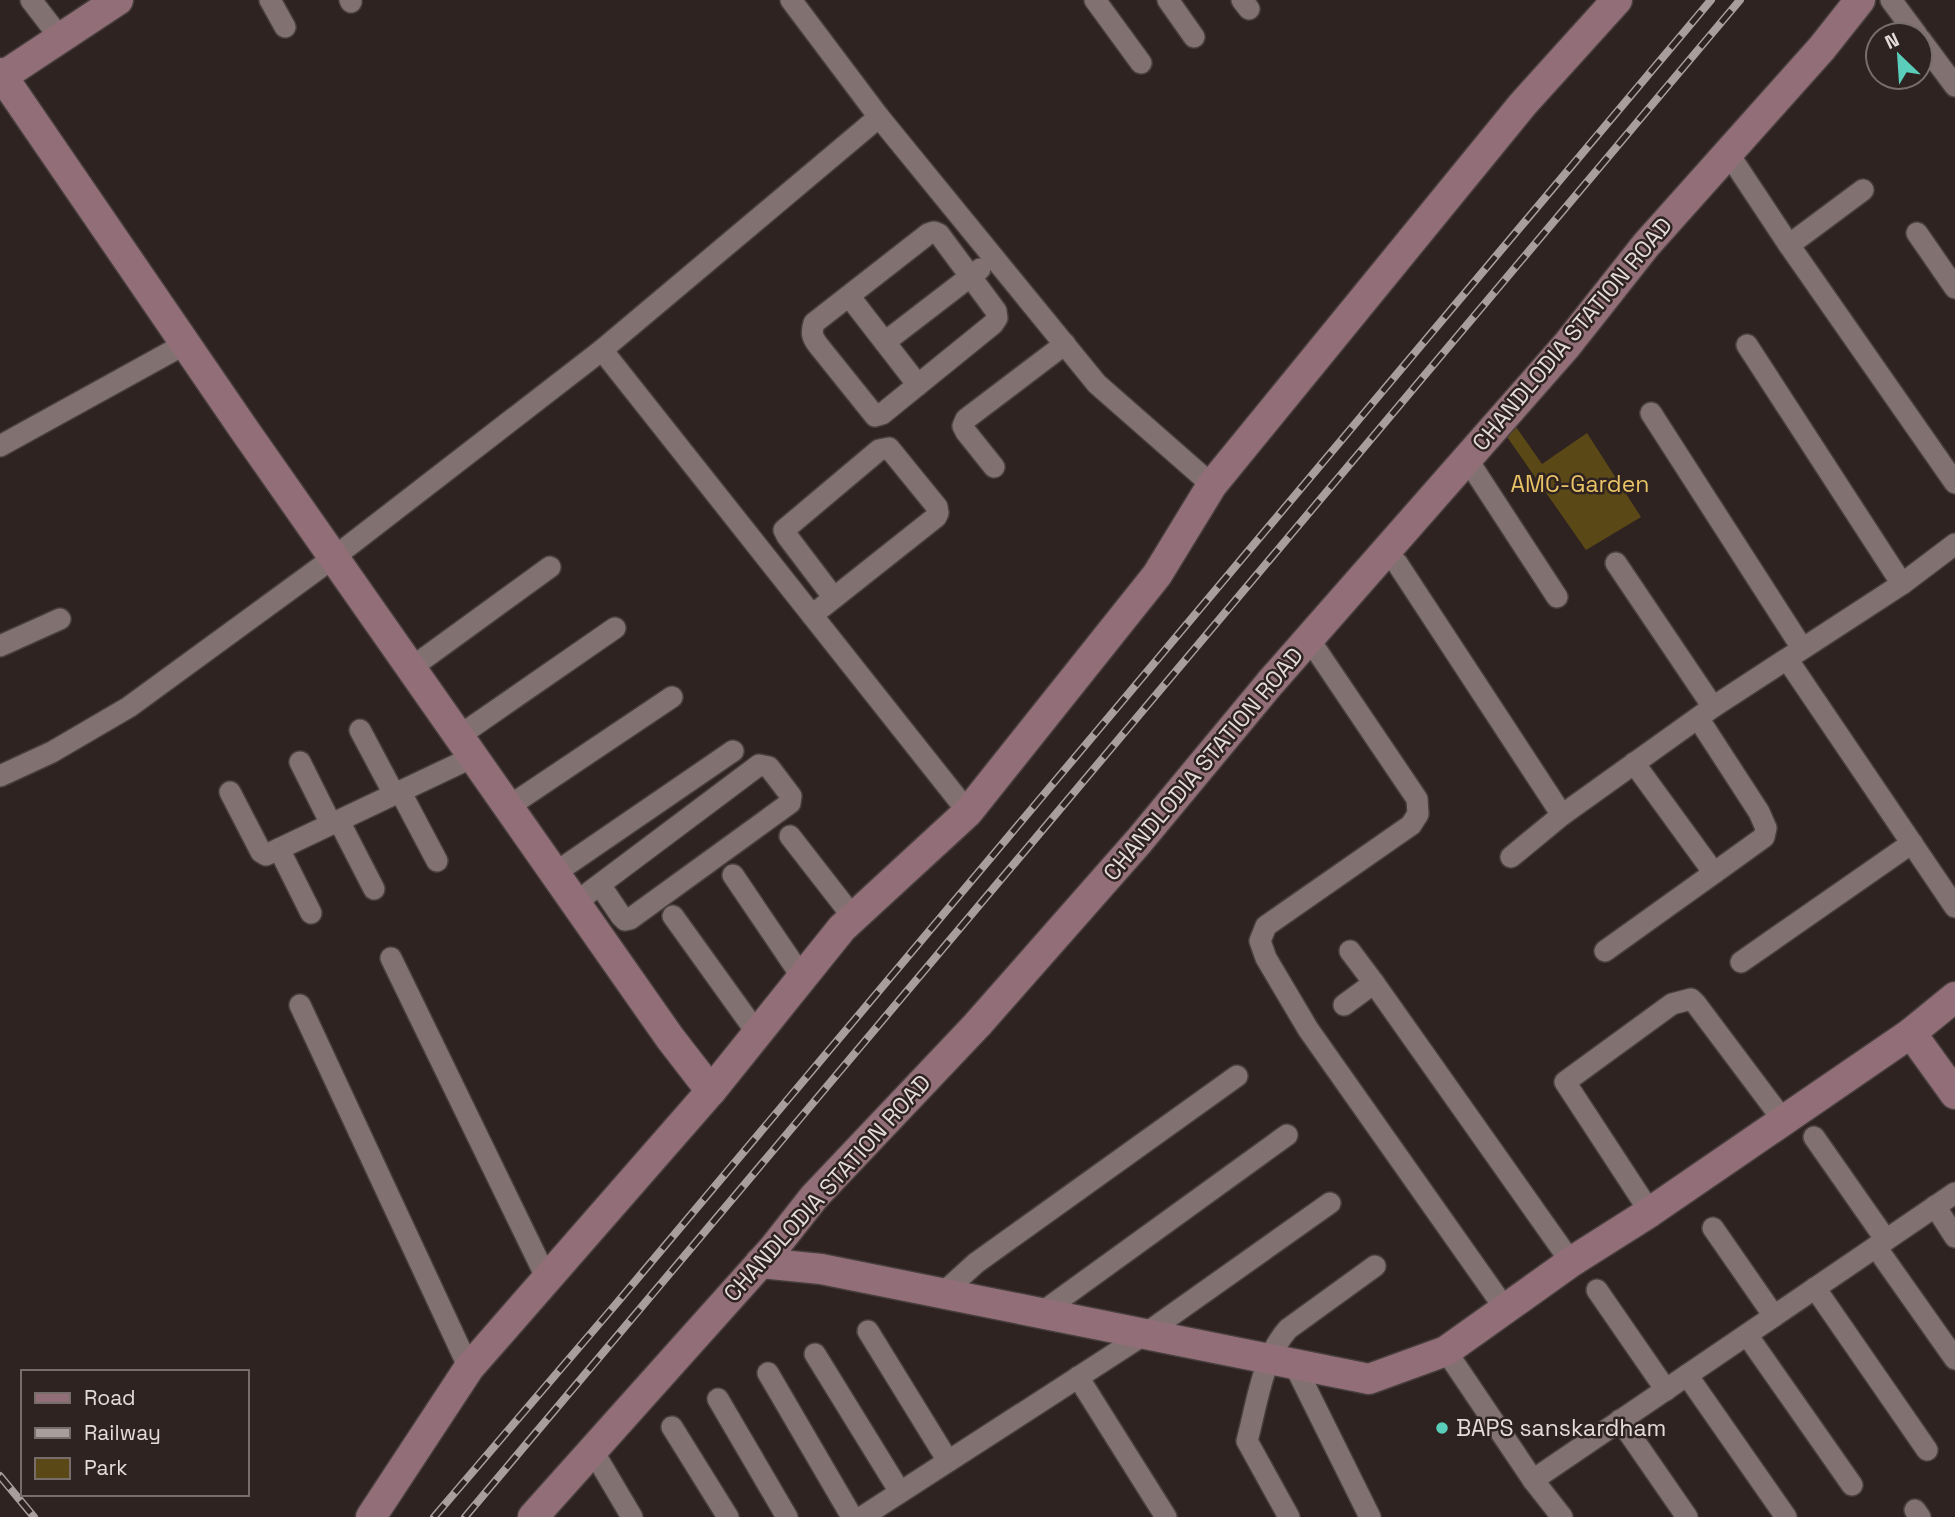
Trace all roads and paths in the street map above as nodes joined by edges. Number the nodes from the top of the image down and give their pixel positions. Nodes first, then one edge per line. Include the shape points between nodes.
1 (31, 0) edge
2 (118, 0) edge
3 (270, 0) edge
4 (792, 0) edge
5 (1095, 0) edge
6 (1168, 0) edge
7 (1617, 0) edge
8 (1860, 0) edge
9 (1891, 0) edge
10 (1906, 21) edge
11 (285, 27) dead end
12 (1194, 37) dead end
13 (61, 39) junction
14 (1934, 58) edge
15 (1141, 63) dead end
16 (1, 76) edge
17 (1955, 86) edge
18 (879, 117) junction
19 (1728, 153) junction
20 (1863, 190) dead end
21 (1917, 233) dead end
22 (1788, 245) junction
23 (995, 259) junction
24 (970, 276) junction
25 (1955, 288) edge
26 (849, 296) junction
27 (885, 342) junction
28 (185, 344) junction
29 (1065, 344) junction
30 (1747, 345) dead end
31 (601, 350) junction
32 (918, 385) junction
33 (1651, 413) dead end
34 (0, 446) edge
35 (1466, 459) junction
36 (994, 467) dead end
37 (1955, 483) edge
38 (1212, 485) junction
39 (1955, 544) edge
40 (333, 558) junction
41 (1397, 563) dead end
42 (1616, 563) dead end
43 (550, 568) dead end
44 (1902, 584) junction
45 (1557, 597) dead end
46 (834, 598) junction
47 (812, 615) junction
48 (60, 619) dead end
49 (615, 628) dead end
50 (1308, 639) junction
51 (0, 646) edge
52 (1794, 654) junction
53 (411, 668) junction
54 (672, 697) dead end
55 (1705, 712) junction
56 (360, 730) dead end
57 (466, 746) junction
58 (733, 751) dead end
59 (300, 762) dead end
60 (1634, 763) junction
61 (0, 776) edge
62 (230, 792) dead end
63 (397, 793) junction
64 (508, 807) junction
65 (968, 812) junction
66 (1562, 815) junction
67 (335, 822) junction
68 (790, 836) dead end
69 (1912, 843) junction
70 (279, 849) junction
71 (1511, 857) dead end
72 (437, 861) dead end
73 (555, 873) junction
74 (1714, 873) junction
75 (733, 875) dead end
76 (600, 885) junction
77 (374, 889) dead end
78 (576, 903) junction
79 (1955, 907) edge
80 (312, 913) dead end
81 (673, 916) dead end
82 (853, 917) junction
83 (1350, 951) dead end
84 (1605, 951) dead end
85 (391, 958) dead end
86 (1741, 962) dead end
87 (802, 977) junction
88 (1374, 983) junction
89 (1955, 998) edge
90 (300, 1005) dead end
91 (1344, 1005) dead end
92 (1918, 1028) junction
93 (757, 1033) junction
94 (1955, 1063) edge
95 (1237, 1076) dead end
96 (711, 1091) junction
97 (1955, 1094) edge
98 (1783, 1120) junction
99 (1287, 1135) dead end
100 (1814, 1137) dead end
101 (1955, 1193) edge
102 (1330, 1203) dead end
103 (1935, 1206) junction
104 (1650, 1212) junction
105 (1713, 1228) dead end
106 (1955, 1237) edge
107 (1881, 1243) junction
108 (1570, 1262) junction
109 (760, 1263) junction
110 (1375, 1266) dead end
111 (547, 1279) junction
112 (1815, 1288) junction
113 (1597, 1290) dead end
114 (943, 1293) junction
115 (1506, 1310) junction
116 (1041, 1313) junction
117 (1774, 1316) junction
118 (868, 1331) dead end
119 (1145, 1334) junction
120 (1747, 1335) junction
121 (1446, 1351) junction
122 (815, 1354) dead end
123 (1955, 1359) edge
124 (1282, 1362) junction
125 (469, 1368) junction
126 (768, 1373) dead end
127 (1687, 1375) junction
128 (1078, 1377) junction
129 (1666, 1390) junction
130 (718, 1399) dead end
131 (1620, 1420) junction
132 (672, 1427) dead end
133 (1927, 1450) dead end
134 (593, 1451) junction
135 (948, 1461) junction
136 (1533, 1480) junction
137 (1852, 1485) dead end
138 (900, 1492) junction
139 (371, 1517) edge
140 (533, 1517) edge
141 (632, 1517) edge
142 (728, 1517) edge
143 (787, 1517) edge
144 (852, 1517) edge
145 (862, 1517) edge
146 (1166, 1517) edge
147 (1289, 1517) edge
148 (1370, 1517) edge
149 (1562, 1517) edge
150 (1687, 1517) edge
151 (1786, 1517) edge

1 - 13 street
2 - 13 street
3 - 11 street
4 - 18 street
5 - 15 street
6 - 12 street
7 - 38 street via 1523,104
8 - 19 street, CHANDLODIA STATION ROAD
9 - 10 street
13 - 16 street
14 - 17 street
16 - 28 street
18 - 23 street
18 - 31 street
19 - 22 street
19 - 35 street, CHANDLODIA STATION ROAD
20 - 22 street
21 - 25 street
22 - 37 street
23 - 24 street
23 - 29 street
24 - 26 street via 934,232
24 - 27 street
24 - 32 street via 997,318
26 - 27 street
26 - 32 street via 814,324 812,336 818,345 875,416
27 - 32 street
28 - 34 street
28 - 40 street
29 - 36 street via 966,419 966,432
29 - 38 street via 1097,384
30 - 44 street
31 - 40 street
31 - 47 street
33 - 52 street
35 - 45 street
35 - 50 street, CHANDLODIA STATION ROAD
38 - 65 street via 1157,575
39 - 44 street
40 - 53 street
40 - 61 street via 129,707
41 - 66 street
42 - 55 street
43 - 53 street
44 - 52 street
46 - 46 street via 938,513 889,448 879,450 784,530
46 - 47 street
47 - 65 street
48 - 51 street
49 - 57 street
50 - 109 street, CHANDLODIA STATION ROAD via 1130,851 976,1025 814,1197
50 - 115 street via 1417,799 1418,814 1411,825 1266,926 1261,941 1266,958 1308,1029
52 - 55 street
52 - 69 street
53 - 57 street
54 - 64 street
55 - 60 street
55 - 74 street via 1766,828 1764,837
56 - 63 street
57 - 63 street
57 - 64 street
58 - 73 street
59 - 67 street
60 - 66 street
60 - 74 street
62 - 70 street via 261,852 265,855
63 - 67 street
63 - 72 street
64 - 73 street
65 - 82 street
66 - 71 street
67 - 70 street
67 - 77 street
68 - 82 street
69 - 79 street
69 - 86 street
70 - 80 street
73 - 78 street
74 - 84 street
75 - 87 street
76 - 76 street via 759,765 769,767 791,796 790,803 630,919 621,916
76 - 78 street
78 - 96 street
81 - 93 street
82 - 87 street
83 - 88 street
85 - 111 street
87 - 93 street
88 - 91 street
88 - 108 street
89 - 92 street
90 - 125 street
92 - 94 street
92 - 97 street
92 - 98 street
93 - 96 street
95 - 114 street via 976,1263
96 - 111 street
98 - 104 street
98 - 104 street via 1696,1004 1685,999 1672,1004 1564,1082
99 - 116 street
100 - 107 street
101 - 103 street
102 - 119 street
103 - 106 street
103 - 107 street
104 - 108 street
105 - 117 street
107 - 112 street
107 - 123 street
108 - 115 street
109 - 114 street via 821,1269
109 - 134 street, CHANDLODIA STATION ROAD
110 - 124 street via 1288,1329 1280,1339
111 - 125 street
112 - 117 street
112 - 133 street
113 - 129 street
114 - 116 street
115 - 121 street
116 - 119 street
117 - 120 street
118 - 135 street
119 - 124 street
119 - 128 street
120 - 127 street
120 - 137 street
121 - 124 street via 1369,1379
121 - 136 street
122 - 138 street
124 - 147 street via 1247,1441
124 - 148 street
125 - 139 street
126 - 144 street
127 - 129 street
127 - 151 street
128 - 135 street
128 - 146 street
129 - 131 street
130 - 143 street
131 - 136 street
131 - 150 street
132 - 142 street
134 - 140 street, CHANDLODIA STATION ROAD
134 - 141 street
135 - 138 street
136 - 149 street
138 - 145 street

